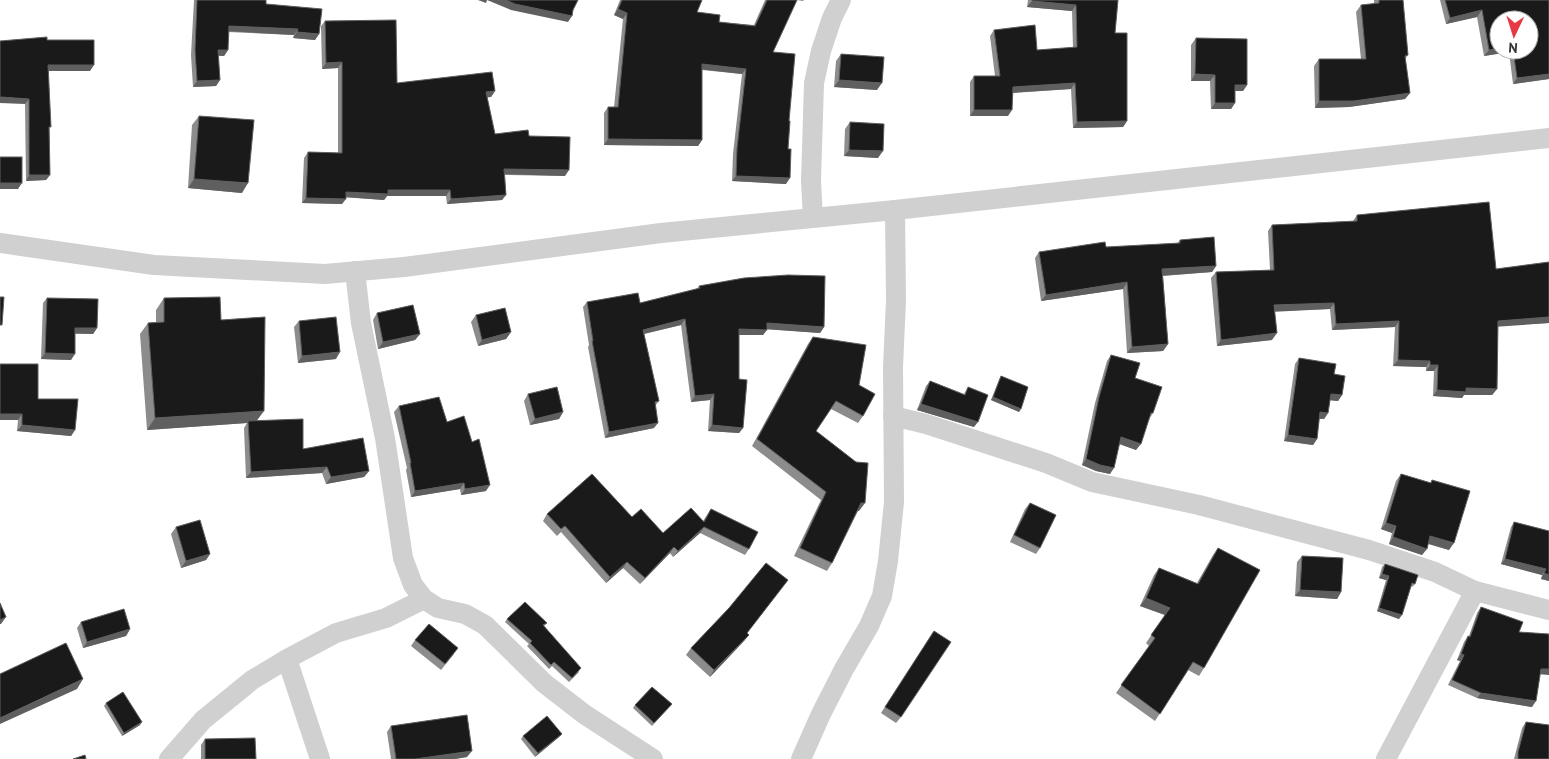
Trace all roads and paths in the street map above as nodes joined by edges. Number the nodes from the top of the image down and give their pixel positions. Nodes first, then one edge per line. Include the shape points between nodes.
1 (841, 0) edge
2 (1549, 138) edge
3 (895, 210) junction
4 (813, 218) junction
5 (0, 243) edge
6 (354, 271) junction
7 (893, 416) junction
8 (1475, 591) junction
9 (424, 598) junction
10 (1549, 610) edge
11 (288, 659) junction
12 (169, 759) edge
13 (320, 759) edge
14 (653, 759) edge
15 (801, 759) edge
16 (1386, 759) edge

1 - 4 street via 821,51 814,83
2 - 3 street
3 - 4 street
3 - 7 street
4 - 6 street via 661,232 502,255
5 - 6 street via 154,265 325,274
6 - 9 street via 403,558 413,585
7 - 8 street via 1046,463 1092,482 1199,505 1369,550 1435,572
7 - 15 street via 894,502 882,596 824,707
8 - 10 street
8 - 16 street
9 - 11 street via 386,618 336,633
9 - 14 street via 438,608 465,614 485,625 544,683 584,714
11 - 12 street via 252,680 203,720
11 - 13 street

